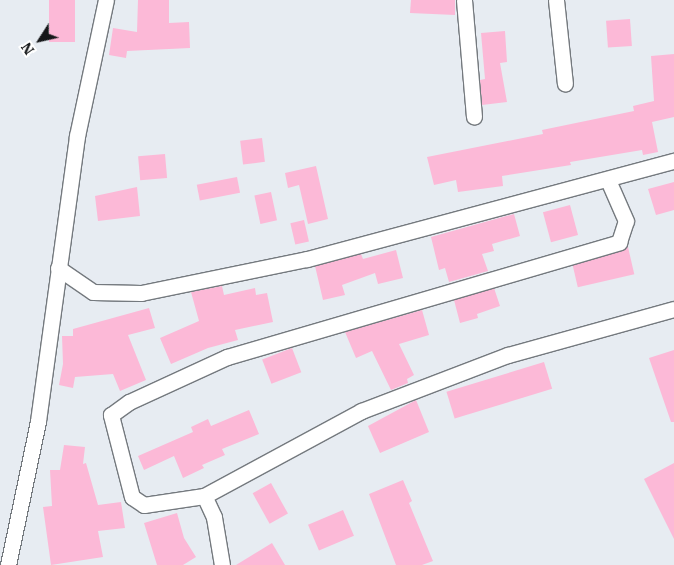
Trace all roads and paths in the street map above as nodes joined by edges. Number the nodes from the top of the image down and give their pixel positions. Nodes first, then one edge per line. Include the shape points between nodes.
1 (106, 0) edge
2 (464, 0) edge
3 (556, 0) edge
4 (565, 84) dead end
5 (474, 117) dead end
6 (674, 162) edge
7 (608, 180) junction
8 (58, 268) junction
9 (674, 309) edge
10 (204, 496) junction
11 (8, 565) edge
12 (222, 565) edge

1 - 8 street via 77,136
2 - 5 street
3 - 4 street
6 - 7 street
7 - 8 street via 308,259 141,293 94,292
7 - 10 street via 626,221 619,242 227,357 129,402 111,415 132,497 144,505
8 - 11 street via 38,422
9 - 10 street via 508,355 361,411
10 - 12 street via 214,517

